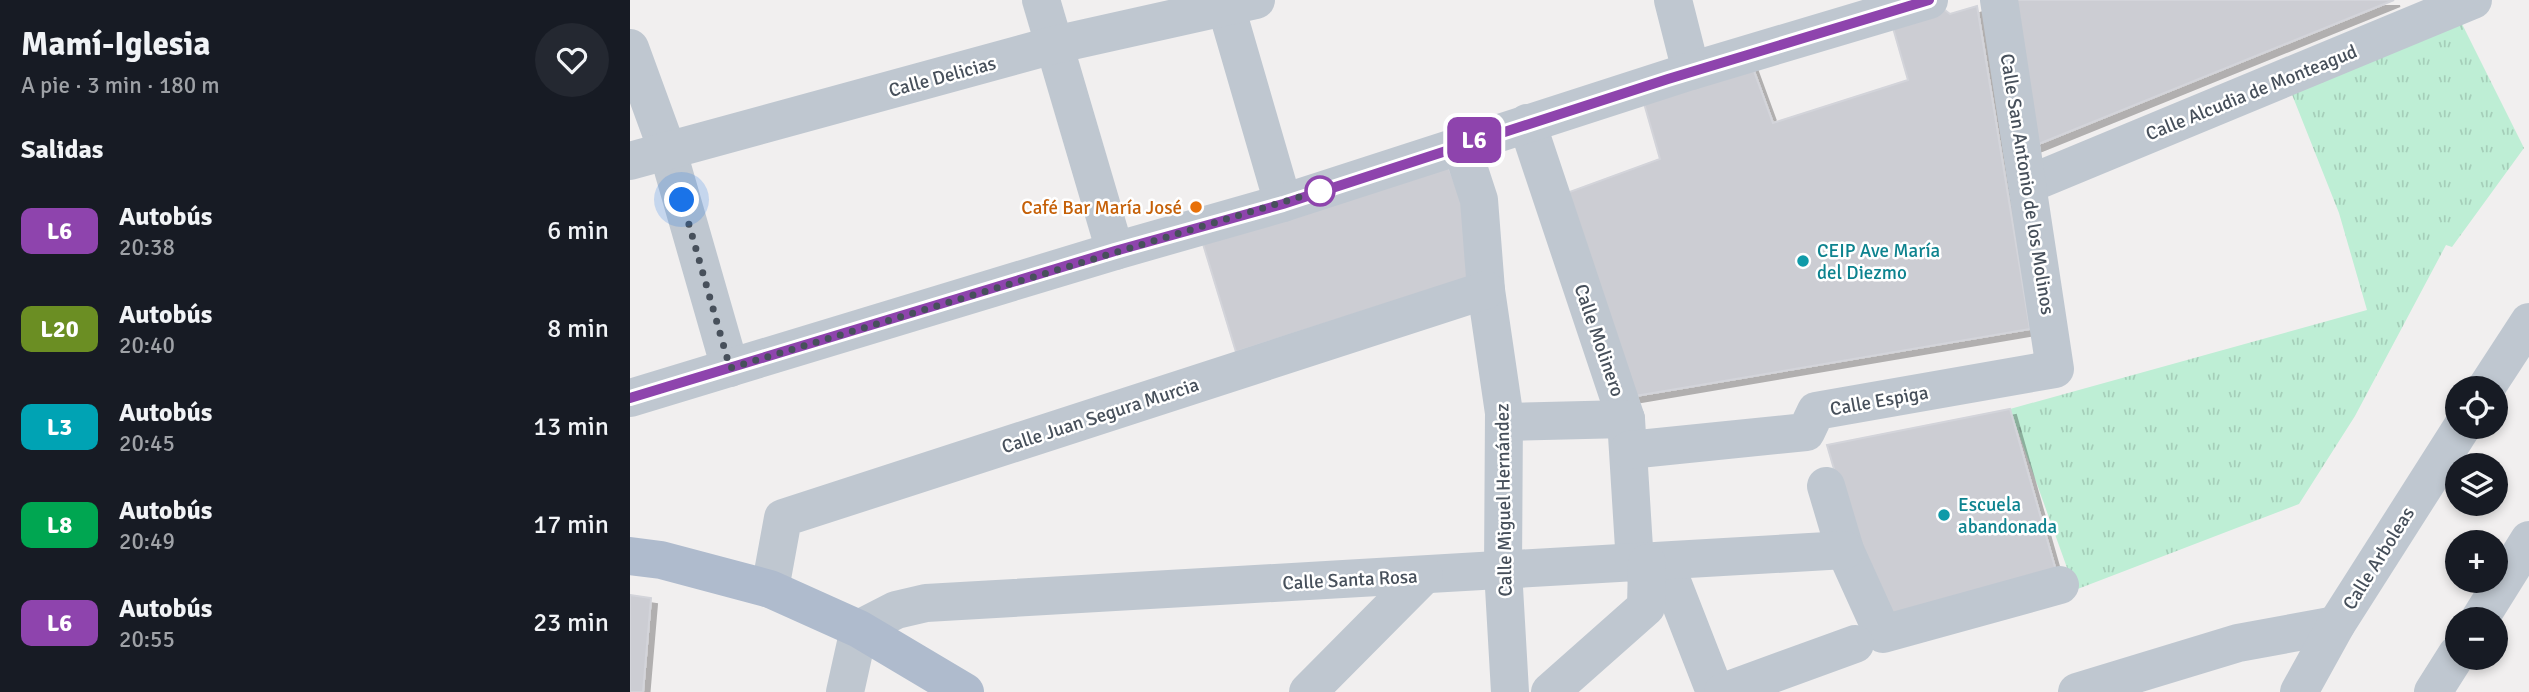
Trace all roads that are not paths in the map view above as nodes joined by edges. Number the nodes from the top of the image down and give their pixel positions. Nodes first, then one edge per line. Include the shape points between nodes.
1 (1041, 0) edge
2 (1673, 0) edge
3 (1928, 0) edge
4 (1999, 0) edge
5 (2473, 0) edge
6 (1236, 2) edge
7 (1054, 45) junction
8 (630, 48) edge
9 (1691, 71) junction
10 (1527, 123) junction
11 (1461, 145) junction
12 (668, 152) junction
13 (630, 161) edge
14 (2029, 184) junction
15 (1283, 204) junction
16 (1115, 251) junction
17 (1486, 290) junction
18 (2529, 321) edge
19 (730, 368) junction
20 (2056, 369) joint
21 (2494, 376) edge
22 (630, 398) edge
23 (1504, 422) junction
24 (1628, 435) junction
25 (2454, 439) edge
26 (1826, 486) dead end
27 (2529, 540) edge
28 (1845, 550) junction
29 (630, 556) edge
30 (1648, 563) junction
31 (1503, 570) junction
32 (1424, 575) junction
33 (2060, 585) dead end
34 (770, 589) junction
35 (2487, 607) edge
36 (2336, 625) junction
37 (859, 629) junction
38 (1855, 644) dead end
39 (2447, 670) edge
40 (845, 692) edge
41 (965, 692) edge
42 (1308, 692) edge
43 (1510, 692) edge
44 (1550, 692) edge
45 (1715, 692) edge
46 (1723, 692) edge
47 (2077, 692) edge
48 (2299, 692) edge
49 (2433, 692) edge

1 - 7 street
2 - 9 street
3 - 9 street
4 - 14 street, Calle San Antonio de los Molinos
5 - 14 street, Calle Alcudia de Monteagud
6 - 7 street, Calle Delicias
6 - 15 street
7 - 12 street, Calle Delicias
7 - 16 street
8 - 12 street
9 - 10 street
10 - 11 street
10 - 24 street, Calle Molinero
11 - 15 street
11 - 17 street, Calle Miguel Hernández via 1479,200
12 - 13 street, Calle Delicias
12 - 19 street
14 - 20 street, Calle San Antonio de los Molinos
15 - 16 street
16 - 19 street
17 - 23 street, Calle Miguel Hernández
17 - 34 street, Calle Juan Segura Murcia via 783,518
18 - 21 street
19 - 22 street
20 - 24 street, Calle Espiga via 1816,411 1806,432
23 - 24 street
23 - 31 street, Calle Miguel Hernández
24 - 30 street, Calle Molinero
25 - 36 street, Calle Arboleas
26 - 28 street
27 - 35 street
28 - 30 street, Calle Santa Rosa
28 - 33 street via 1883,634
29 - 34 main road
30 - 31 street, Calle Santa Rosa
30 - 44 street via 1646,607
30 - 45 street
31 - 32 street, Calle Santa Rosa
31 - 43 street, Calle Miguel Hernández
32 - 37 street, Calle Santa Rosa via 926,603 896,610
32 - 42 street
34 - 37 main road
36 - 47 street via 2238,643
36 - 48 street, Calle Arboleas
37 - 40 street
37 - 41 main road
38 - 46 street
39 - 49 street

